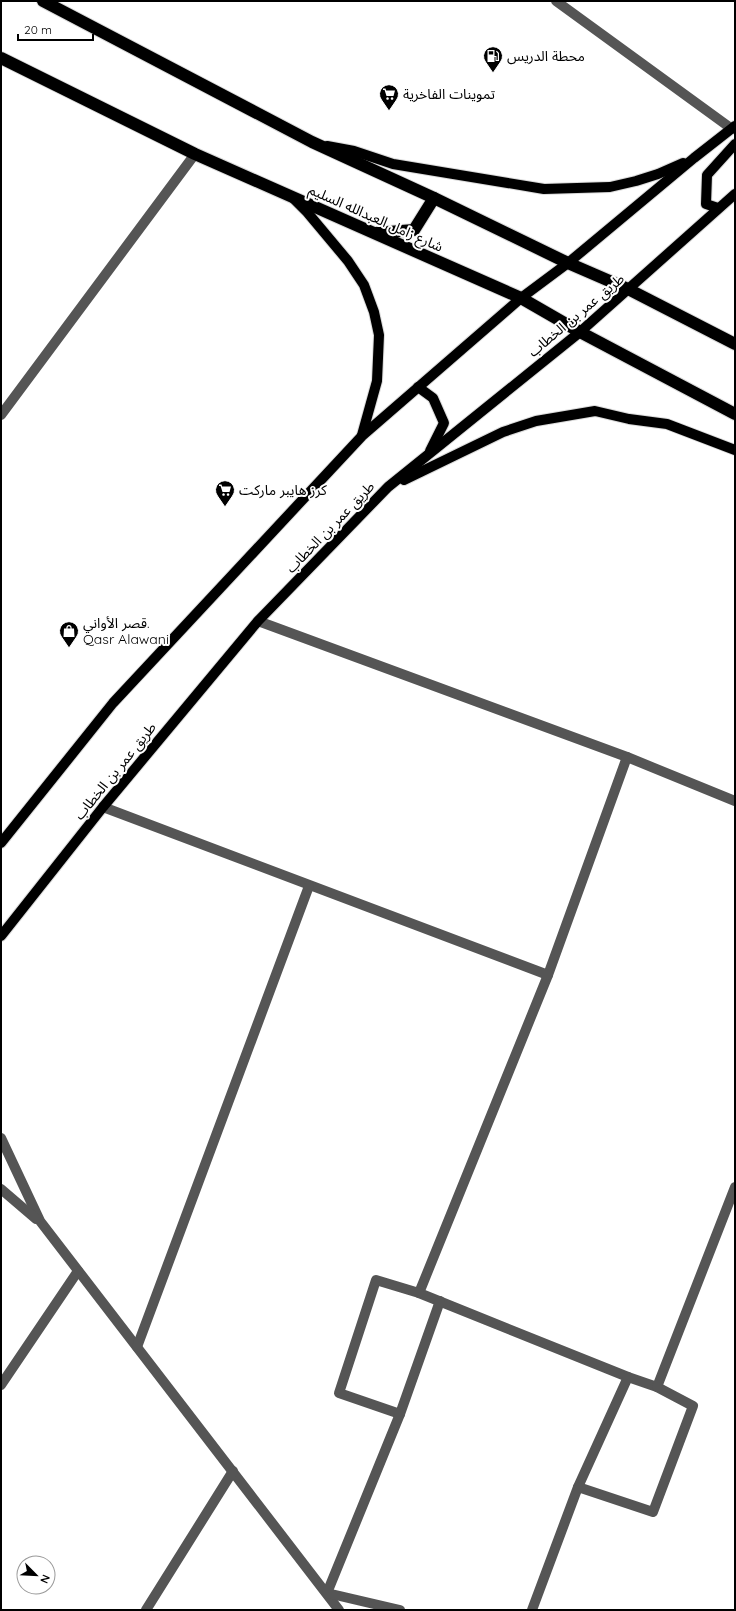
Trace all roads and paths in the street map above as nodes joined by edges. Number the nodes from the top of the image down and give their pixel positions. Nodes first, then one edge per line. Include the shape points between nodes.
1 (44, 1) edge
2 (556, 1) edge
3 (1, 58) edge
4 (734, 127) edge
5 (312, 142) junction
6 (735, 144) edge
7 (195, 154) junction
8 (694, 158) junction
9 (735, 194) edge
10 (291, 196) junction
11 (434, 198) junction
12 (718, 208) junction
13 (375, 234) junction
14 (568, 263) junction
15 (628, 289) junction
16 (521, 298) junction
17 (580, 332) junction
18 (735, 344) edge
19 (418, 387) junction
20 (735, 414) edge
21 (1, 415) edge
22 (362, 436) junction
23 (735, 450) edge
24 (428, 454) junction
25 (388, 487) junction
26 (258, 621) junction
27 (627, 757) junction
28 (735, 801) edge
29 (103, 807) junction
30 (1, 843) edge
31 (310, 886) junction
32 (1, 936) edge
33 (548, 975) junction
34 (1, 1138) edge
35 (735, 1187) edge
36 (1, 1189) edge
37 (40, 1221) junction
38 (78, 1271) junction
39 (419, 1293) junction
40 (440, 1301) junction
41 (137, 1347) junction
42 (628, 1377) junction
43 (1, 1385) edge
44 (657, 1387) junction
45 (400, 1414) junction
46 (233, 1471) junction
47 (578, 1487) junction
48 (327, 1593) junction
49 (146, 1610) edge
50 (339, 1610) edge
51 (400, 1610) edge
52 (532, 1610) edge

1 - 5 highway
2 - 4 street
3 - 7 highway, شارع زامل العبدالله السليم
4 - 8 main road
5 - 8 main road via 354,151 393,164 544,189 610,187 658,174
5 - 11 highway
6 - 12 main road via 707,175 706,204
7 - 10 highway, شارع زامل العبدالله السليم
7 - 21 street
8 - 14 main road
9 - 12 main road, طريق عمر بن الخطاب
10 - 13 highway, شارع زامل العبدالله السليم
10 - 22 main road via 348,261 364,285 374,312 379,335 377,382
11 - 13 highway via 414,230
11 - 14 highway
12 - 15 main road, طريق عمر بن الخطاب
13 - 16 highway, شارع زامل العبدالله السليم
14 - 15 highway
14 - 16 main road
15 - 17 main road, طريق عمر بن الخطاب
15 - 18 highway
16 - 17 highway, شارع زامل العبدالله السليم
16 - 19 main road
17 - 20 highway, شارع زامل العبدالله السليم
17 - 24 main road, طريق عمر بن الخطاب
19 - 22 main road
19 - 24 main road via 433,398 444,423
22 - 30 main road via 113,703
23 - 25 main road via 667,424 595,411 536,421 503,432
24 - 25 main road, طريق عمر بن الخطاب
25 - 26 main road, طريق عمر بن الخطاب
26 - 27 street
26 - 29 main road, طريق عمر بن الخطاب
27 - 28 street
27 - 33 street
29 - 31 street
29 - 32 main road, طريق عمر بن الخطاب
31 - 33 street
31 - 41 street
33 - 39 street
34 - 37 street
35 - 44 street
36 - 37 street
37 - 38 street
38 - 41 street
38 - 43 street
39 - 40 street
39 - 45 street via 376,1280 339,1393
40 - 42 street
40 - 45 street
41 - 46 street
42 - 44 street
42 - 47 street
44 - 47 street via 694,1406 653,1512
45 - 48 street
46 - 48 street
46 - 49 street
47 - 52 street
48 - 50 street
48 - 51 street

